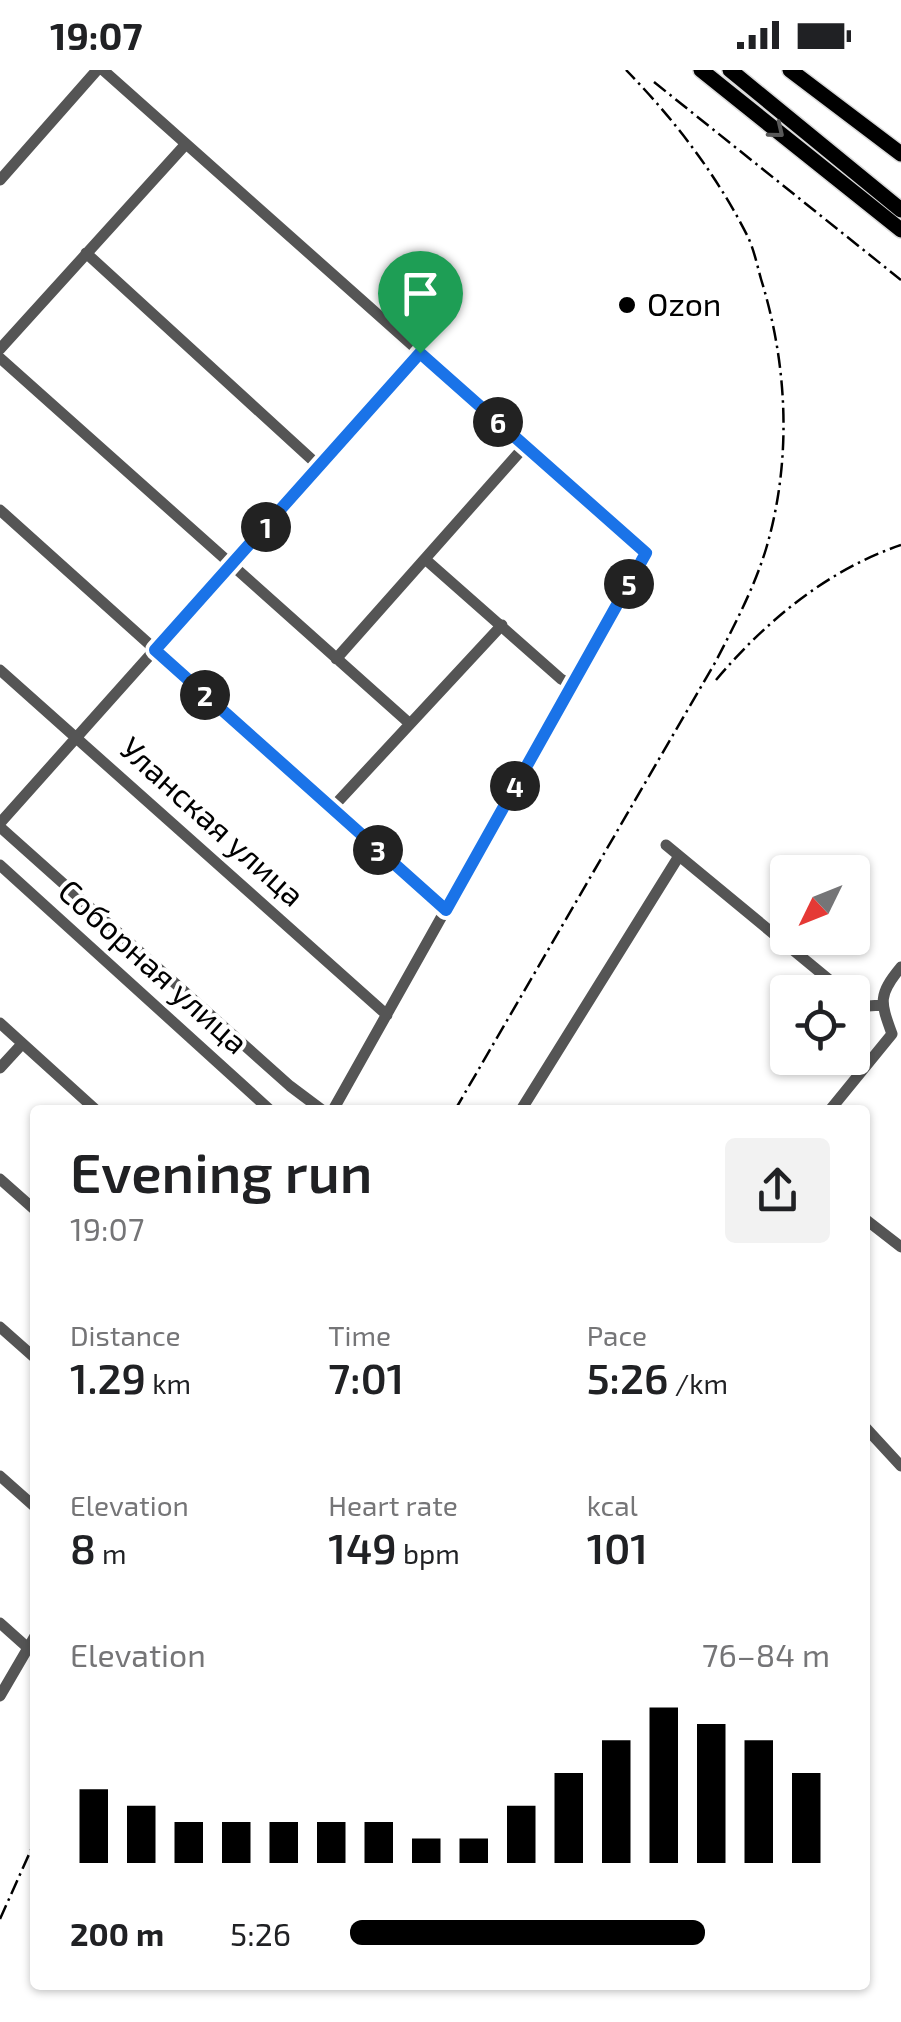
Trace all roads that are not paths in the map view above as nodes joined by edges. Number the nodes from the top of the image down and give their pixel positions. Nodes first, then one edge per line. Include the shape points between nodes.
1 (100, 70) edge
2 (701, 70) edge
3 (730, 70) edge
4 (790, 70) edge
5 (185, 145) junction
6 (901, 154) edge
7 (1, 178) edge
8 (901, 210) edge
9 (901, 230) edge
10 (86, 253) junction
11 (0, 350) edge
12 (420, 353) junction
13 (0, 358) edge
14 (525, 446) junction
15 (320, 467) junction
16 (0, 510) edge
17 (425, 560) junction
18 (232, 564) junction
19 (502, 625) junction
20 (155, 650) junction
21 (336, 659) junction
22 (0, 670) edge
23 (574, 686) junction
24 (410, 722) junction
25 (75, 737) junction
26 (332, 808) junction
27 (0, 825) edge
28 (666, 845) dead end
29 (679, 856) junction
30 (0, 865) edge
31 (446, 910) junction
32 (901, 966) edge
33 (823, 975) edge
34 (882, 1005) junction
35 (870, 1006) edge
36 (387, 1015) junction
37 (1, 1026) edge
38 (22, 1044) junction
39 (0, 1068) edge
40 (90, 1105) edge
41 (264, 1105) edge
42 (315, 1105) edge
43 (336, 1105) edge
44 (524, 1105) edge
45 (834, 1105) edge
46 (0, 1179) edge
47 (30, 1206) edge
48 (870, 1223) edge
49 (901, 1247) edge
50 (0, 1327) edge
51 (30, 1354) edge
52 (870, 1432) edge
53 (901, 1466) edge
54 (0, 1476) edge
55 (30, 1503) edge
56 (0, 1623) edge
57 (30, 1641) edge
58 (30, 1645) edge
59 (0, 1696) edge

1 - 5 street
1 - 7 street
2 -> 9 main road
3 - 8 main road
4 - 6 main road
5 - 10 street
5 - 12 street
10 - 11 street
10 - 15 street
12 - 14 street
12 - 15 street
13 - 18 street
14 - 17 street
14 - 23 street via 646,553
15 - 18 street
16 - 20 street
17 - 19 street
17 - 21 street
18 - 20 street
18 - 21 street
19 - 23 street
19 - 24 street
20 - 25 street
20 - 26 street
21 - 24 street
22 - 25 street, Уланская улица
23 - 31 street
24 - 26 street
25 - 27 street
25 - 36 street, Уланская улица
26 - 31 street
27 - 42 street
28 - 29 street
29 - 33 street
29 - 44 street
30 - 41 street, Соборная улица
31 - 36 street
32 - 34 street
34 - 35 street
34 - 45 street via 892,1034
36 - 43 street
37 - 38 street
38 - 39 street
38 - 40 street
46 - 47 street
48 - 49 street
50 - 51 street
52 - 53 street
54 - 55 street
56 - 57 street
58 - 59 street

